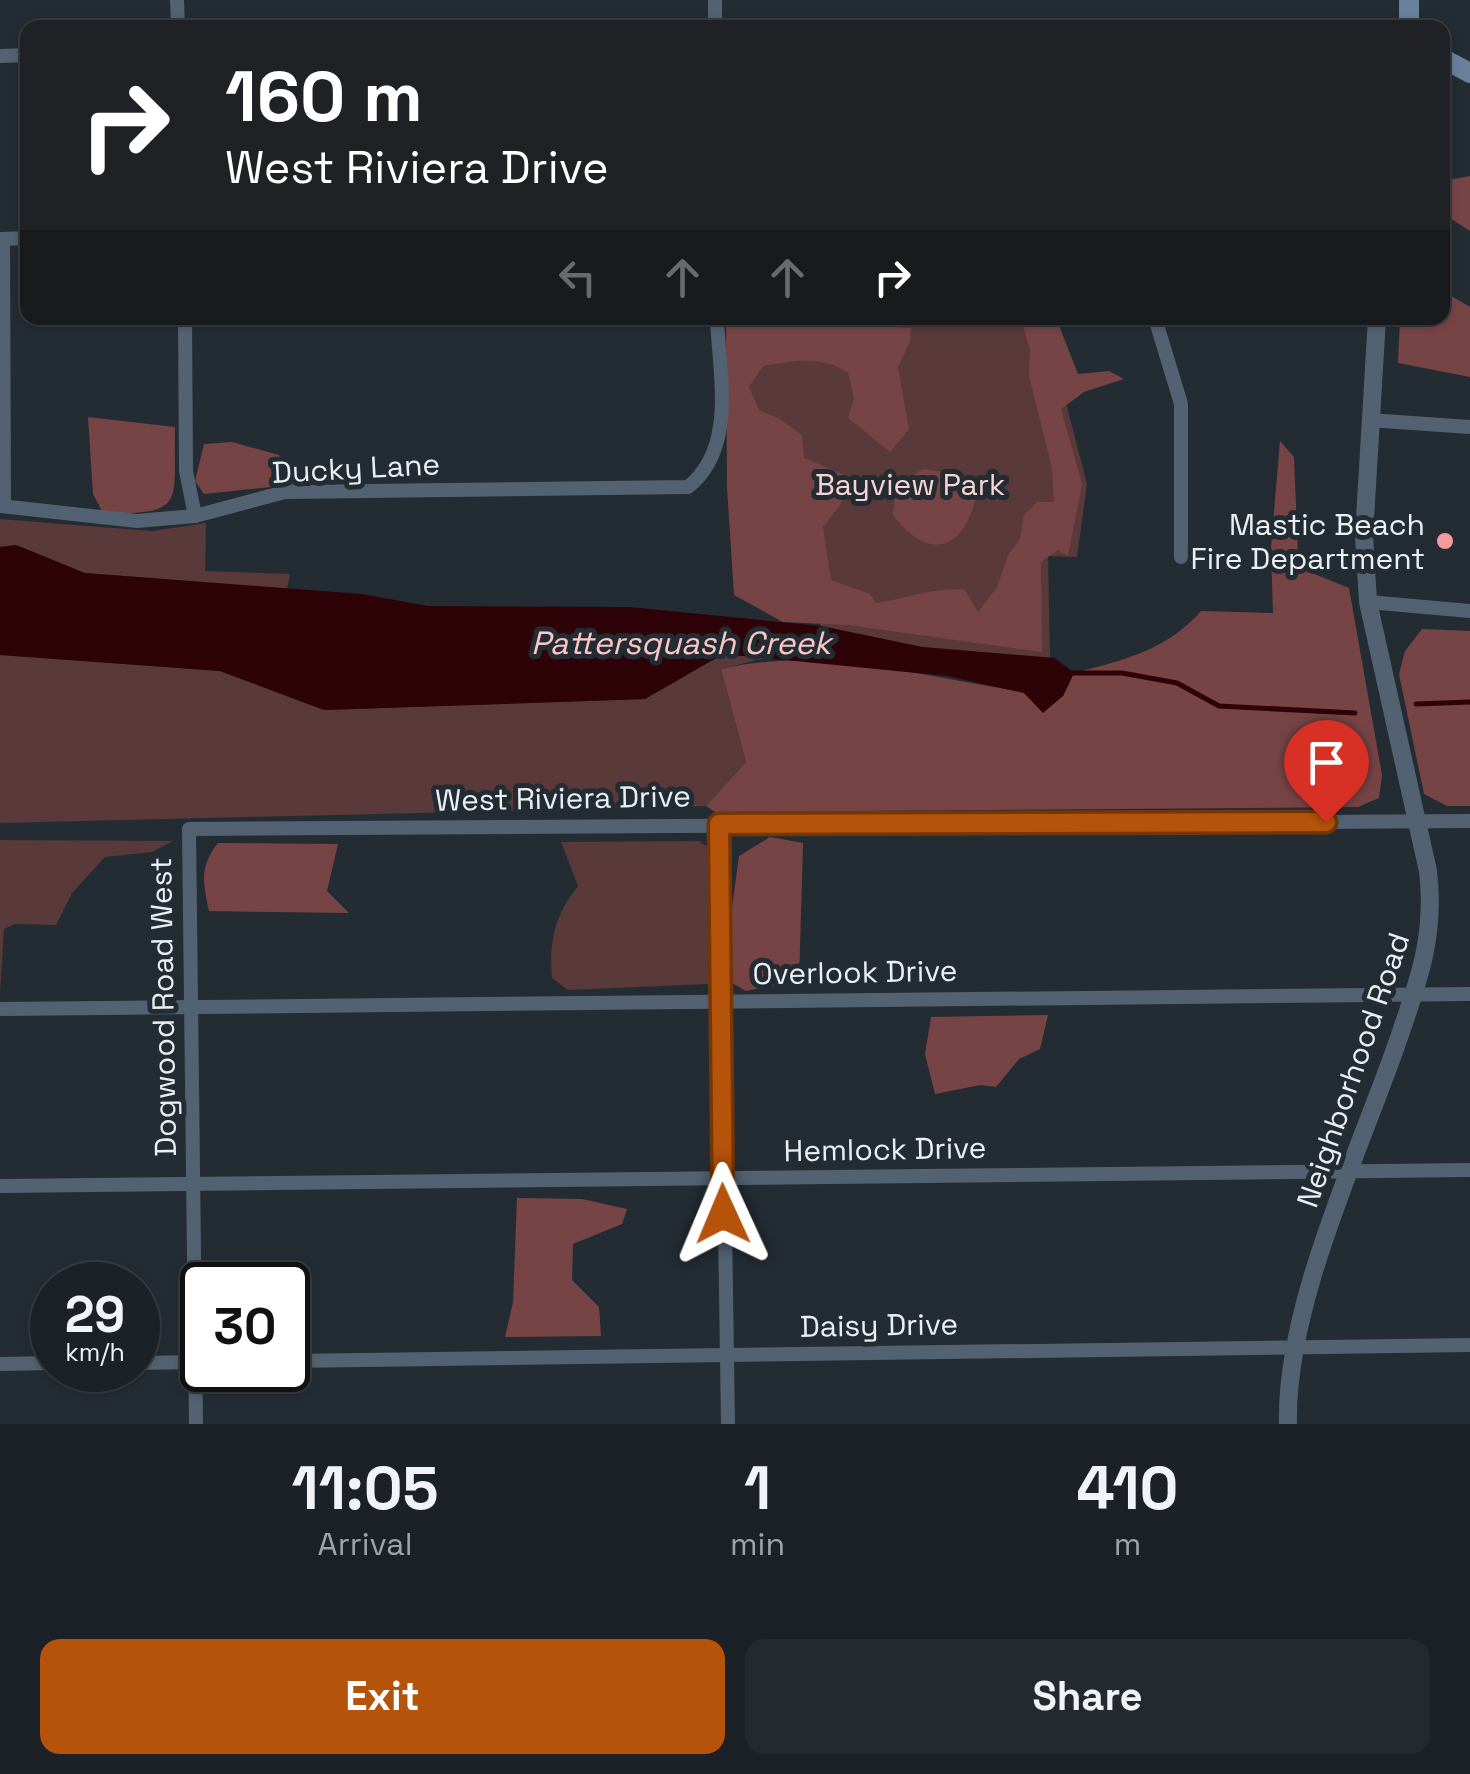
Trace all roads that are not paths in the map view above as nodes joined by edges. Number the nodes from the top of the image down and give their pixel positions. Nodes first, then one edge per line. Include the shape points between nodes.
1 (2, 239) edge
2 (185, 325) edge
3 (717, 325) edge
4 (1157, 325) edge
5 (1376, 325) edge
6 (1369, 420) junction
7 (1470, 427) edge
8 (2, 506) edge
9 (196, 516) junction
10 (1180, 557) dead end
11 (1368, 602) junction
12 (1470, 611) edge
13 (1470, 820) edge
14 (1418, 822) junction
15 (719, 824) junction
16 (189, 830) joint
17 (1414, 994) junction
18 (1470, 994) edge
19 (721, 1001) junction
20 (0, 1008) edge
21 (190, 1008) junction
22 (1352, 1170) junction
23 (1470, 1170) edge
24 (722, 1179) junction
25 (192, 1184) junction
26 (0, 1186) edge
27 (195, 1262) edge
28 (1470, 1345) edge
29 (1294, 1350) junction
30 (726, 1354) junction
31 (310, 1361) edge
32 (30, 1363) edge
33 (0, 1364) edge
34 (198, 1392) edge
35 (196, 1424) edge
36 (728, 1424) edge
37 (1288, 1424) edge

1 - 8 street
2 - 9 street via 186,471
3 - 9 street, Ducky Lane via 721,436 707,472 688,487 285,492
4 - 10 street via 1181,404
5 - 6 street, Neighborhood Road
6 - 7 street
6 - 11 street, Neighborhood Road
8 - 9 street, Ducky Lane via 137,521
11 - 12 street
11 - 14 street, Neighborhood Road
13 - 14 street, West Riviera Drive
14 - 15 street, West Riviera Drive
14 - 17 street, Neighborhood Road via 1433,912
15 - 16 street, West Riviera Drive
15 - 19 street
16 - 21 street, Dogwood Road West
17 - 18 street, Overlook Drive
17 - 19 street, Overlook Drive
17 - 22 street, Neighborhood Road
19 - 21 street, Overlook Drive
19 - 24 street
20 - 21 street, Overlook Drive
21 - 25 street, Dogwood Road West
22 - 23 street, Hemlock Drive
22 - 24 street, Hemlock Drive
22 - 29 street, Neighborhood Road
24 - 25 street, Hemlock Drive
24 - 30 street
25 - 26 street, Hemlock Drive
25 - 27 street, Dogwood Road West
28 - 29 street, Daisy Drive
29 - 30 street, Daisy Drive
29 - 37 street, Neighborhood Road
30 - 31 street, Daisy Drive
30 - 36 street
32 - 33 street
34 - 35 street, Dogwood Road West

